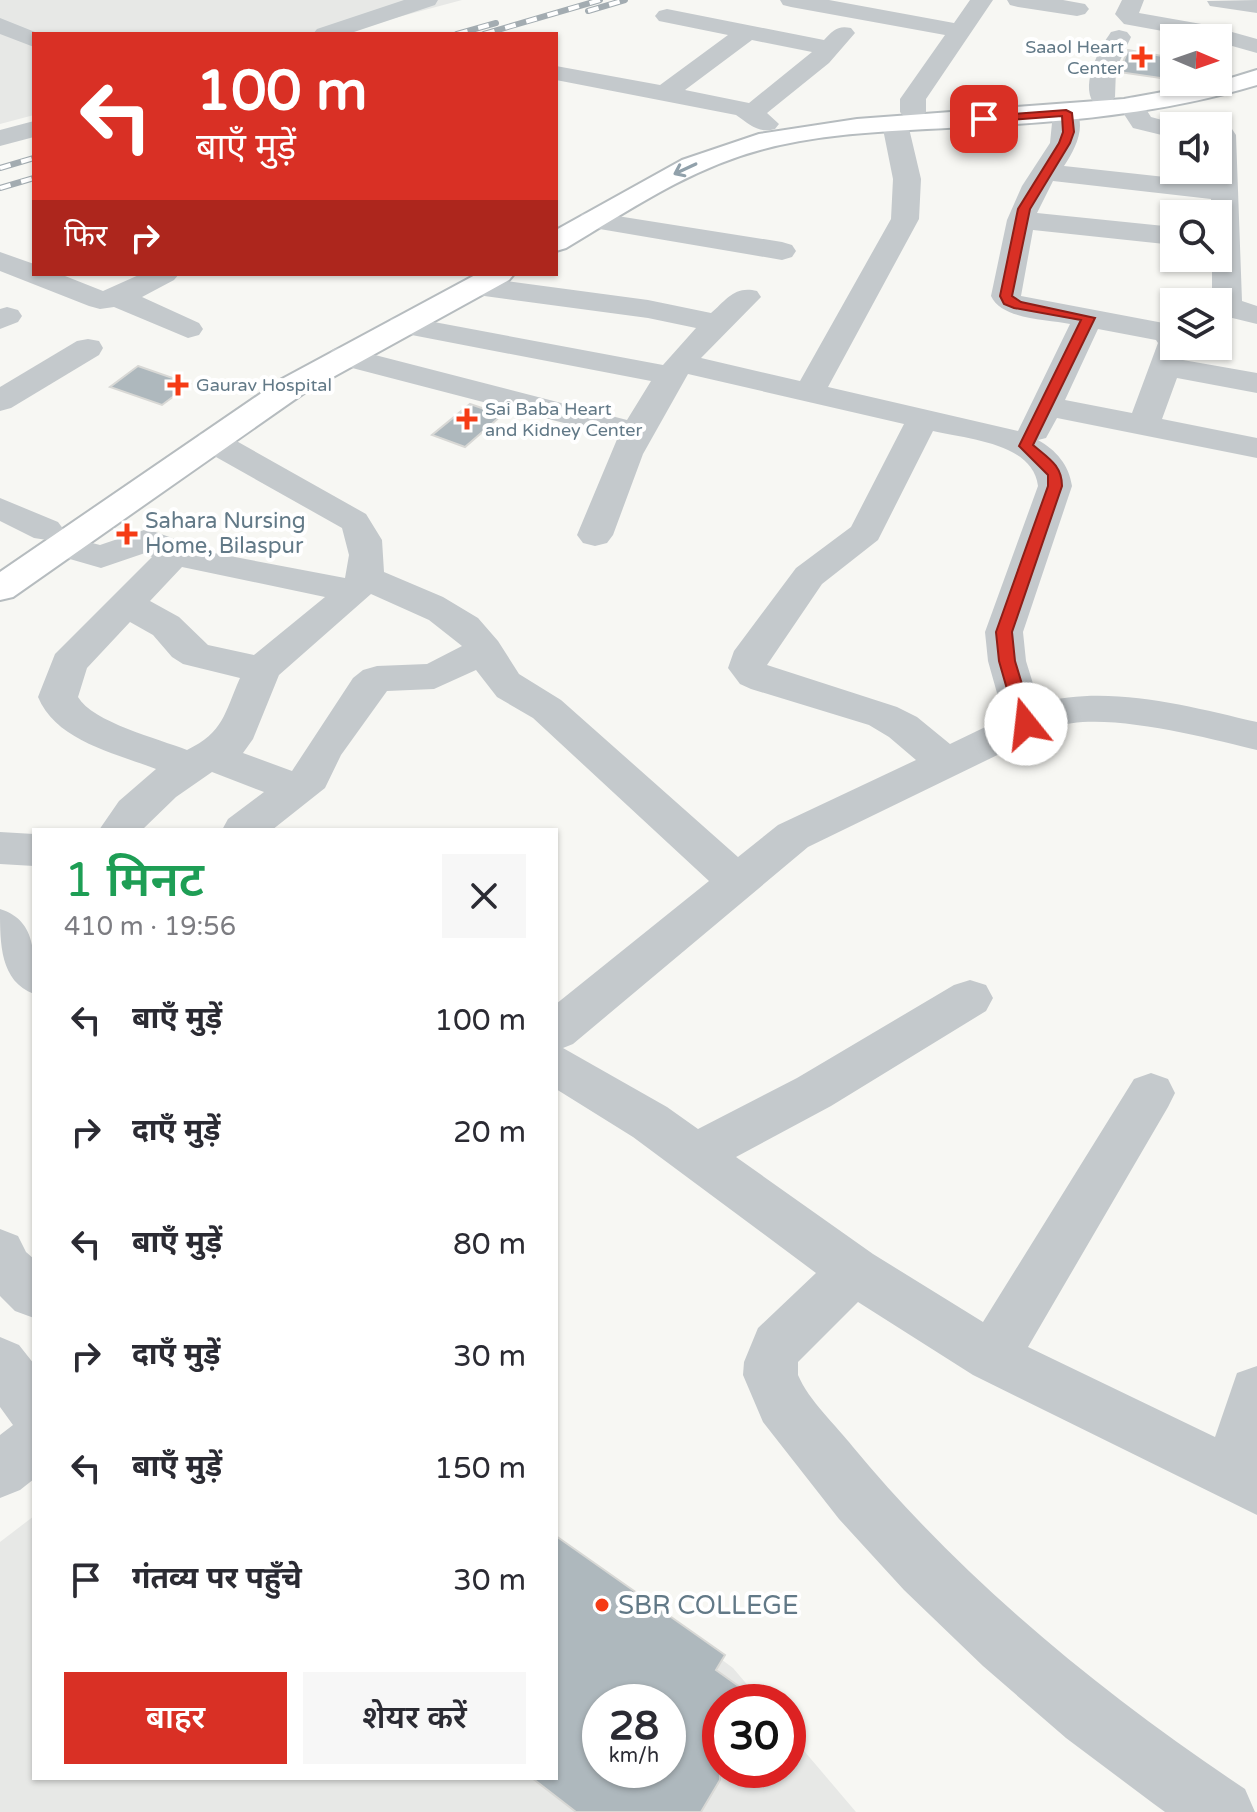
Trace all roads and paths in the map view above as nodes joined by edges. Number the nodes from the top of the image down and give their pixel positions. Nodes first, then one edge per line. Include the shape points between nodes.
1 (427, 0) edge
2 (791, 0) edge
3 (982, 0) edge
4 (1018, 0) edge
5 (1133, 0) edge
6 (1218, 1) edge
7 (1257, 6) edge
8 (1077, 9) dead end
9 (667, 16) dead end
10 (1161, 24) edge
11 (1210, 24) edge
12 (0, 25) edge
13 (961, 31) junction
14 (331, 32) edge
15 (747, 32) junction
16 (1119, 37) dead end
17 (32, 39) edge
18 (1232, 39) edge
19 (1257, 46) edge
20 (1257, 62) edge
21 (1232, 70) edge
22 (558, 73) edge
23 (1257, 77) edge
24 (1160, 87) edge
25 (666, 93) junction
26 (1102, 97) junction
27 (1131, 105) junction
28 (1066, 113) junction
29 (760, 118) junction
30 (904, 118) junction
31 (1160, 127) edge
32 (32, 130) edge
33 (0, 138) edge
34 (1046, 172) junction
35 (1225, 184) edge
36 (1224, 192) junction
37 (1224, 200) edge
38 (558, 220) edge
39 (592, 220) junction
40 (1021, 220) junction
41 (1160, 235) edge
42 (558, 241) edge
43 (1232, 248) edge
44 (8, 251) edge
45 (782, 251) dead end
46 (1257, 256) edge
47 (32, 265) edge
48 (1225, 272) edge
49 (51, 276) edge
50 (160, 276) edge
51 (479, 278) edge
52 (118, 297) junction
53 (746, 297) dead end
54 (1257, 315) edge
55 (1088, 318) junction
56 (718, 324) junction
57 (402, 325) junction
58 (188, 329) dead end
59 (88, 348) dead end
60 (344, 356) junction
61 (1165, 366) junction
62 (676, 370) junction
63 (1257, 383) edge
64 (809, 393) junction
65 (0, 401) edge
66 (1045, 406) junction
67 (923, 419) junction
68 (1144, 425) junction
69 (636, 432) junction
70 (212, 441) junction
71 (1026, 446) junction
72 (1257, 448) edge
73 (0, 508) edge
74 (69, 527) junction
75 (595, 535) dead end
76 (175, 554) junction
77 (0, 561) edge
78 (359, 584) junction
79 (0, 589) edge
80 (127, 604) junction
81 (485, 650) junction
82 (262, 670) junction
83 (1026, 724) junction
84 (1257, 736) edge
85 (199, 762) junction
86 (945, 762) junction
87 (297, 788) junction
88 (122, 828) edge
89 (246, 828) edge
90 (0, 848) edge
91 (32, 850) edge
92 (737, 881) junction
93 (0, 926) edge
94 (32, 973) edge
95 (970, 998) dead end
96 (558, 1029) edge
97 (558, 1066) edge
98 (1151, 1093) dead end
99 (694, 1155) junction
100 (0, 1252) edge
101 (854, 1271) junction
102 (32, 1292) edge
103 (992, 1357) junction
104 (0, 1363) edge
105 (1257, 1392) edge
106 (32, 1405) edge
107 (32, 1445) edge
108 (0, 1470) edge
109 (1244, 1480) edge
110 (1222, 1812) edge

1 - 14 street
2 - 13 street
3 - 13 street
4 - 8 street
5 - 10 street via 1127,14 1132,19
6 - 7 street
6 - 11 street
9 - 15 street
12 - 17 street
13 - 30 street
15 - 25 street
15 - 29 street via 836,40
16 - 26 street via 1104,69
18 - 19 street
20 - 21 main road
22 - 25 street
23 - 27 main road
24 - 26 main road
25 - 29 street
26 - 30 main road
27 - 28 main road
27 - 31 street via 1142,123
28 - 30 main road
28 - 34 street via 1069,132
29 - 30 main road
29 - 38 main road via 676,151
30 -> 39 main road via 740,147 682,170
30 - 64 street via 905,219
32 - 33 street
34 - 36 street
34 - 40 street
35 - 36 street
36 - 37 street
39 - 42 main road
39 - 45 street
40 - 41 street
40 - 55 street via 1008,301
43 - 46 street
44 - 47 street
48 - 54 street via 1228,305
49 - 52 street via 88,297
50 - 52 street
51 - 56 street
51 - 57 main road
51 - 74 main road via 296,364
52 - 58 street
53 - 56 street
55 - 61 street via 1168,333 1173,343
55 - 66 street
56 - 62 street
57 - 60 main road
57 - 62 street via 486,343
59 - 65 street
60 - 69 street
60 - 70 main road
61 - 63 street
61 - 68 street
62 - 64 street
62 - 69 street
64 - 67 street
66 - 68 street
66 - 71 street
67 - 71 street
67 - 86 street via 866,532 819,564 747,668 765,680 883,716
68 - 72 street
69 - 75 street
70 - 74 main road
70 - 78 street via 354,521 365,539
71 - 83 street via 1050,466 1055,486 1004,632
73 - 74 street
74 - 76 street via 101,557 147,540
74 - 77 main road
74 - 79 main road
76 - 78 street via 236,570
76 - 80 street
78 - 81 street via 439,611 466,627
78 - 82 street via 284,645
80 - 82 street via 166,626 196,655
80 - 85 street via 69,663 58,697 63,709 85,725
81 - 87 street via 434,676 377,679 323,751 317,770
81 - 92 street via 501,678 547,709
82 - 85 street via 233,739
83 - 84 street via 1062,710 1093,708
83 - 86 street
85 - 87 street
85 - 88 street via 161,788
86 - 92 street via 793,836
87 - 89 street
90 - 91 street
92 - 96 street
93 - 94 street
95 - 99 street via 814,1092
97 - 99 street
98 - 103 street
99 - 101 street
100 - 102 street via 6,1267
101 - 103 street
101 - 110 street via 777,1346 769,1361 770,1380 783,1403 887,1529 997,1636 1085,1715
103 - 109 street
104 - 106 street
105 - 109 street
107 - 108 street

